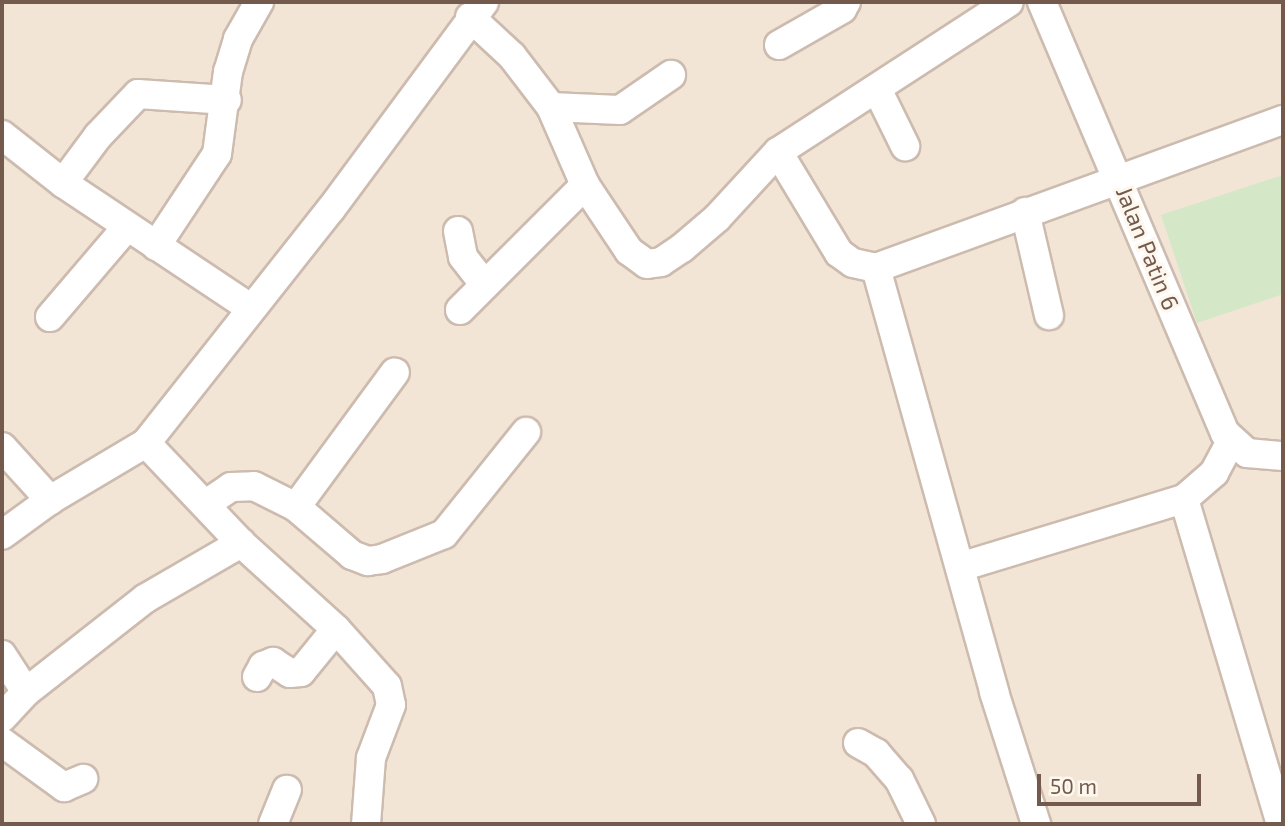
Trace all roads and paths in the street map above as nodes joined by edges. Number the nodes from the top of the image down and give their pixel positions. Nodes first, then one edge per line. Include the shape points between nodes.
1 (259, 2) edge
2 (846, 2) edge
3 (1009, 2) edge
4 (1042, 2) edge
5 (477, 9) edge
6 (779, 44) dead end
7 (671, 75) dead end
8 (877, 89) junction
9 (226, 100) junction
10 (551, 107) junction
11 (1283, 120) edge
12 (2, 135) edge
13 (905, 146) dead end
14 (778, 152) junction
15 (1120, 179) junction
16 (63, 183) junction
17 (586, 185) junction
18 (1026, 212) junction
19 (127, 227) junction
20 (458, 231) dead end
21 (156, 246) junction
22 (876, 268) junction
23 (483, 283) junction
24 (249, 307) junction
25 (460, 310) dead end
26 (1049, 315) dead end
27 (50, 317) dead end
28 (396, 372) dead end
29 (526, 432) dead end
30 (1231, 441) junction
31 (146, 443) junction
32 (2, 447) edge
33 (1274, 457) edge
34 (1214, 472) junction
35 (1184, 499) junction
36 (50, 500) junction
37 (206, 504) junction
38 (296, 507) junction
39 (2, 535) edge
40 (241, 543) junction
41 (960, 567) junction
42 (336, 629) junction
43 (2, 655) edge
44 (257, 677) dead end
45 (26, 692) junction
46 (2, 718) edge
47 (2, 742) edge
48 (858, 743) dead end
49 (83, 779) dead end
50 (287, 790) dead end
51 (273, 824) edge
52 (366, 824) edge
53 (920, 824) edge
54 (1036, 824) edge
55 (1281, 824) edge

1 - 9 street via 238,39
2 - 6 street via 842,9
3 - 8 street
4 - 15 street, Jalan Patin 6
5 - 10 street
5 - 24 street via 331,209
7 - 10 street via 620,110
8 - 13 street
8 - 14 street
9 - 16 street via 138,94 98,136
9 - 21 street via 217,154
10 - 17 street
11 - 15 street
12 - 16 street
14 - 17 street via 717,218 661,262 647,264 629,251
14 - 22 street via 839,253 853,263
15 - 18 street
15 - 30 street, Jalan Patin 6 via 1215,413
16 - 19 street
17 - 23 street
18 - 22 street
18 - 26 street
19 - 21 street
19 - 27 street
20 - 23 street via 463,257
21 - 24 street
22 - 41 street
23 - 25 street
24 - 31 street
28 - 38 street
29 - 38 street via 444,534 382,559 368,561 352,555
30 - 33 street
30 - 34 street
31 - 36 street
31 - 37 street
32 - 36 street
33 - 34 street
34 - 35 street
35 - 41 street
35 - 55 street
36 - 39 street
37 - 38 street via 243,484
37 - 40 street
40 - 42 street
40 - 45 street via 146,598
41 - 54 street
42 - 44 street via 301,672 290,673 273,662 263,666
42 - 52 street via 391,696 371,758
43 - 45 street
45 - 46 street
47 - 49 street via 64,786
48 - 53 street via 876,753 899,779
50 - 51 street

